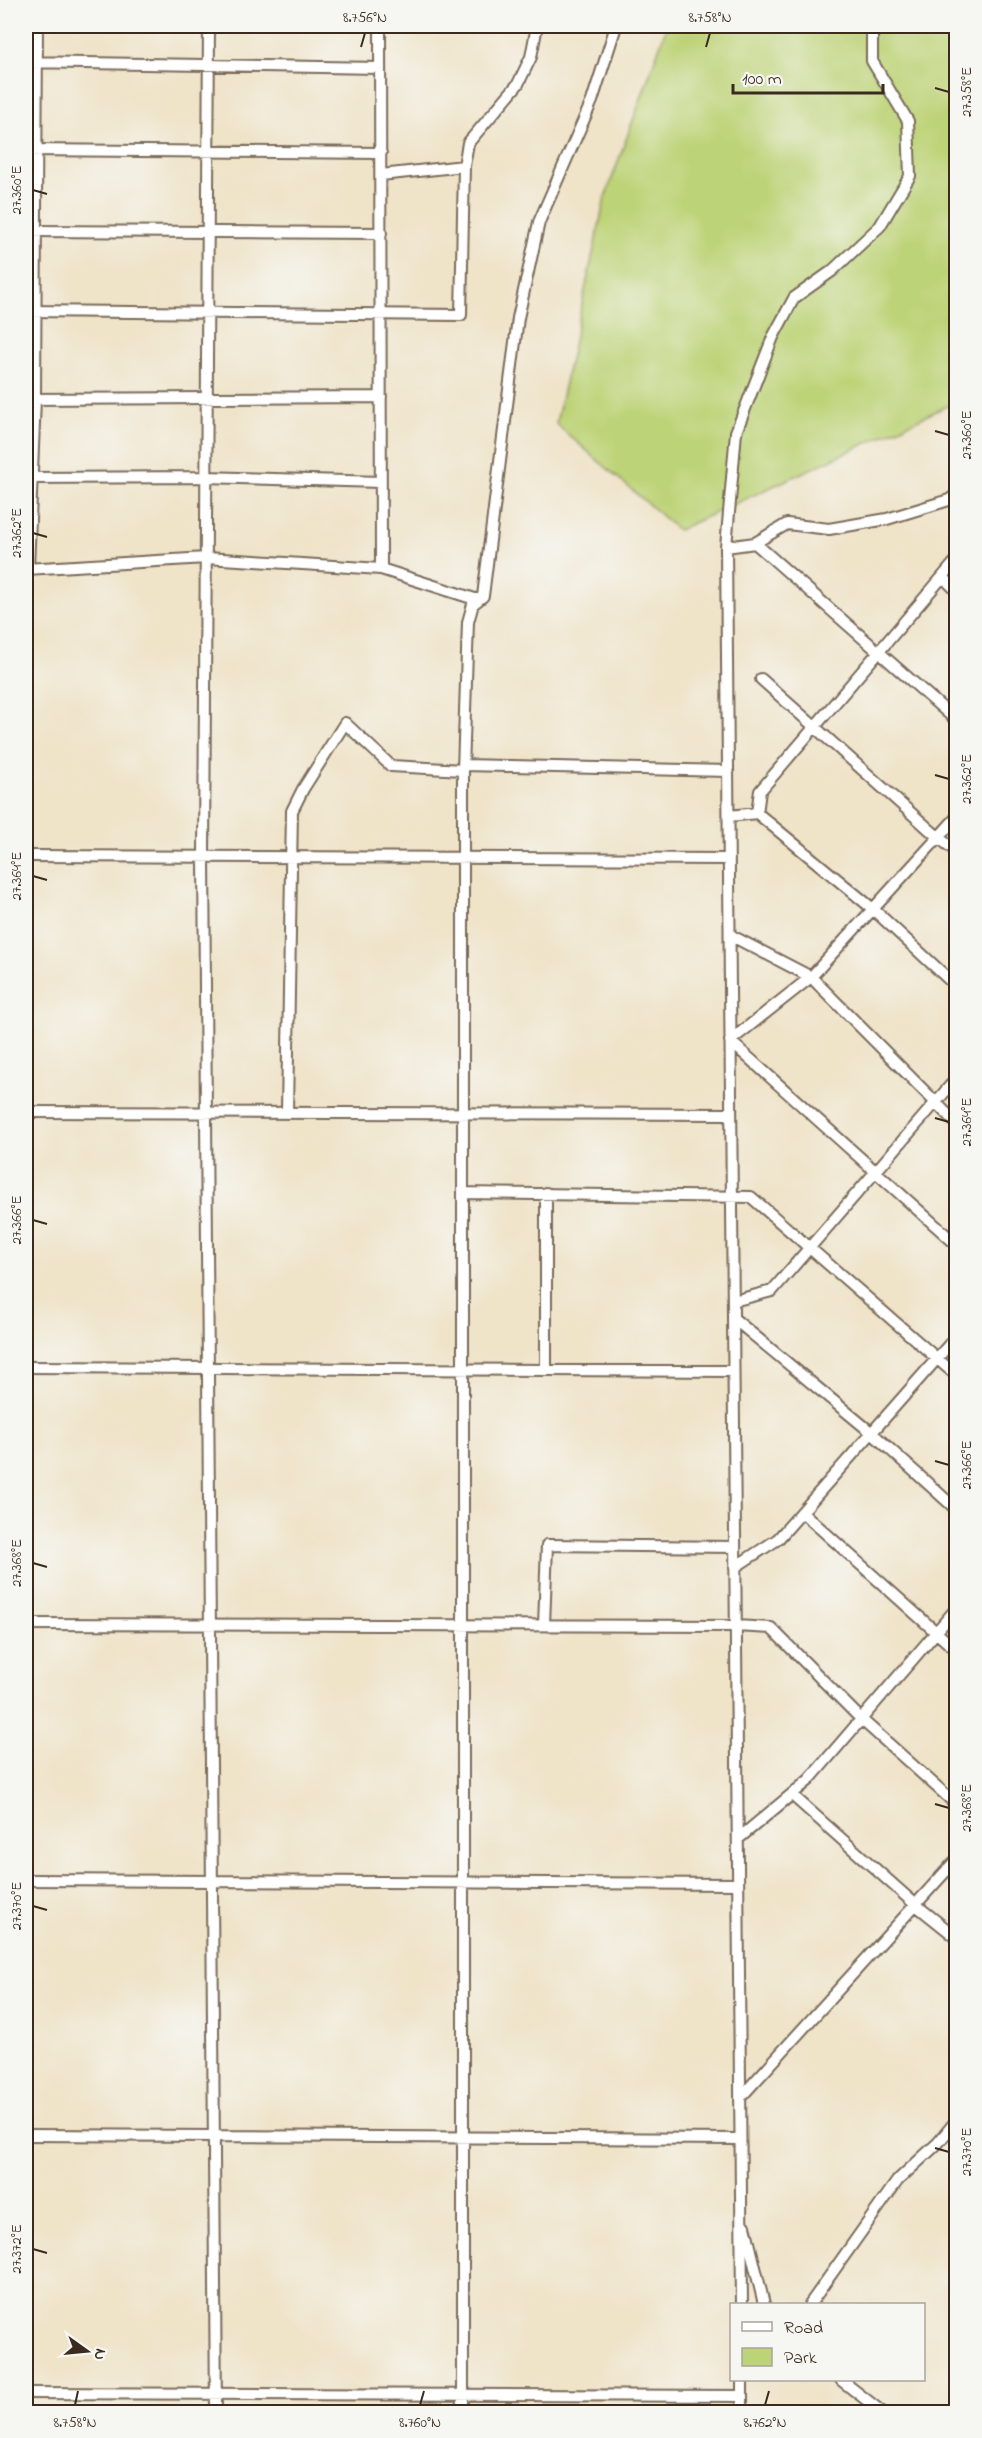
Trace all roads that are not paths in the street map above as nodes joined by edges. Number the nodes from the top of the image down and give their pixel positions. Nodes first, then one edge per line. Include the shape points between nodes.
1 (37, 26) edge
2 (208, 26) edge
3 (380, 26) edge
4 (537, 26) edge
5 (616, 26) edge
6 (872, 26) edge
7 (31, 62) edge
8 (208, 65) junction
9 (381, 69) junction
10 (31, 151) edge
11 (208, 152) junction
12 (381, 153) junction
13 (464, 166) junction
14 (381, 175) junction
15 (31, 231) edge
16 (207, 232) junction
17 (381, 233) junction
18 (30, 311) edge
19 (207, 312) junction
20 (381, 314) junction
21 (381, 397) junction
22 (30, 399) edge
23 (206, 399) junction
24 (206, 477) junction
25 (29, 478) edge
26 (381, 482) junction
27 (957, 495) edge
28 (755, 543) junction
29 (726, 547) junction
30 (206, 558) junction
31 (957, 561) edge
32 (27, 568) edge
33 (381, 568) junction
34 (943, 577) junction
35 (957, 590) edge
36 (478, 600) junction
37 (880, 651) junction
38 (760, 679) dead end
39 (957, 720) edge
40 (815, 726) junction
41 (463, 768) junction
42 (728, 771) junction
43 (757, 813) junction
44 (729, 816) junction
45 (957, 818) edge
46 (939, 838) junction
47 (957, 851) edge
48 (26, 856) edge
49 (204, 857) junction
50 (290, 858) junction
51 (462, 858) junction
52 (729, 859) junction
53 (873, 909) junction
54 (730, 935) junction
55 (811, 977) junction
56 (957, 986) edge
57 (730, 1041) junction
58 (957, 1079) edge
59 (935, 1102) junction
60 (26, 1112) edge
61 (206, 1112) junction
62 (287, 1112) junction
63 (463, 1113) junction
64 (731, 1114) junction
65 (957, 1123) edge
66 (876, 1171) junction
67 (463, 1193) junction
68 (546, 1193) junction
69 (732, 1196) junction
70 (957, 1244) edge
71 (810, 1247) junction
72 (733, 1301) junction
73 (733, 1318) junction
74 (957, 1338) edge
75 (938, 1358) junction
76 (26, 1367) edge
77 (208, 1368) junction
78 (463, 1369) junction
79 (546, 1370) junction
80 (733, 1371) junction
81 (957, 1375) edge
82 (872, 1433) junction
83 (957, 1509) edge
84 (802, 1512) junction
85 (735, 1547) junction
86 (735, 1567) junction
87 (957, 1610) edge
88 (26, 1624) edge
89 (210, 1624) junction
90 (463, 1625) junction
91 (544, 1625) junction
92 (736, 1626) junction
93 (936, 1633) junction
94 (957, 1650) edge
95 (862, 1719) junction
96 (792, 1795) junction
97 (957, 1804) edge
98 (738, 1839) junction
99 (957, 1860) edge
100 (26, 1880) edge
101 (212, 1881) junction
102 (463, 1883) junction
103 (738, 1884) junction
104 (916, 1905) junction
105 (957, 1937) edge
106 (740, 2098) junction
107 (957, 2121) edge
108 (26, 2135) edge
109 (214, 2136) junction
110 (463, 2138) junction
111 (740, 2139) junction
112 (741, 2207) junction
113 (741, 2303) edge
114 (764, 2303) edge
115 (811, 2303) edge
116 (742, 2381) edge
117 (844, 2381) edge
118 (26, 2393) edge
119 (216, 2394) junction
120 (463, 2395) junction
121 (742, 2396) junction
122 (216, 2412) edge
123 (463, 2412) edge
124 (742, 2412) edge
125 (882, 2412) edge

1 - 7 street
2 - 8 street
3 - 9 street
4 - 13 street via 531,57 518,84 468,143
5 - 36 street via 592,101 539,222 518,318 483,596
6 - 29 street via 872,61 908,121 910,176 880,226 832,271 794,298 773,337 736,432
7 - 8 street
7 - 10 street
8 - 9 street
8 - 11 street
9 - 12 street
10 - 11 street
10 - 15 street
11 - 12 street
11 - 16 street
12 - 14 street
13 - 14 street
13 - 20 street via 461,315
14 - 17 street
15 - 16 street
15 - 18 street
16 - 17 street
16 - 19 street
17 - 20 street
18 - 19 street
18 - 22 street
19 - 20 street
19 - 23 street
20 - 21 street
21 - 23 street
21 - 26 street
22 - 23 street
22 - 25 street
23 - 24 street
24 - 25 street
24 - 26 street
24 - 30 street
25 - 32 street
26 - 33 street
27 - 28 street via 887,519 829,529 787,524
28 - 29 street
28 - 37 street
29 - 42 street
30 - 32 street
30 - 33 street
30 - 49 street
31 - 34 street
33 - 36 street
34 - 35 street
34 - 37 street
36 - 41 street via 468,622
37 - 39 street
37 - 40 street
38 - 40 street
40 - 43 street via 760,790
40 - 46 street
41 - 42 street
41 - 50 street via 391,766 345,723 292,812
41 - 51 street
42 - 44 street
43 - 44 street
43 - 53 street
44 - 52 street
45 - 46 street
46 - 47 street
46 - 53 street
48 - 49 street
49 - 50 street
49 - 61 street
50 - 51 street
50 - 62 street
51 - 52 street
51 - 63 street
52 - 54 street
53 - 55 street
53 - 56 street
54 - 55 street
54 - 57 street
55 - 57 street
55 - 59 street
57 - 64 street
57 - 66 street
58 - 59 street
59 - 65 street
59 - 66 street
60 - 61 street
61 - 62 street
61 - 77 street
62 - 63 street
63 - 64 street
63 - 67 street
64 - 69 street
66 - 70 street
66 - 71 street
67 - 68 street
67 - 78 street
68 - 69 street
68 - 79 street
69 - 71 street via 751,1197
69 - 72 street
71 - 72 street via 772,1291
71 - 75 street
72 - 73 street
73 - 80 street
73 - 82 street
74 - 75 street
75 - 81 street
75 - 82 street
76 - 77 street
77 - 78 street
77 - 89 street
78 - 79 street
78 - 90 street
79 - 80 street
80 - 85 street
82 - 83 street
82 - 84 street
84 - 86 street via 778,1539
84 - 93 street
85 - 86 street
85 - 91 street via 547,1545
86 - 92 street
87 - 93 street
88 - 89 street
89 - 90 street
89 - 101 street
90 - 91 street
90 - 102 street
91 - 92 street
92 - 95 street via 771,1628
92 - 98 street
93 - 94 street
93 - 95 street
95 - 96 street
95 - 97 street
96 - 98 street
96 - 104 street
98 - 103 street
99 - 104 street
100 - 101 street
101 - 102 street
101 - 109 street
102 - 103 street
102 - 110 street
103 - 106 street
104 - 105 street
104 - 106 street
106 - 111 street
107 - 115 street via 898,2180
108 - 109 street
109 - 110 street
109 - 119 street
110 - 111 street
110 - 120 street
111 - 112 street
112 - 113 street
112 - 114 street
116 - 121 street
117 - 125 street
118 - 119 street
119 - 120 street
119 - 122 street
120 - 121 street
120 - 123 street
121 - 124 street

